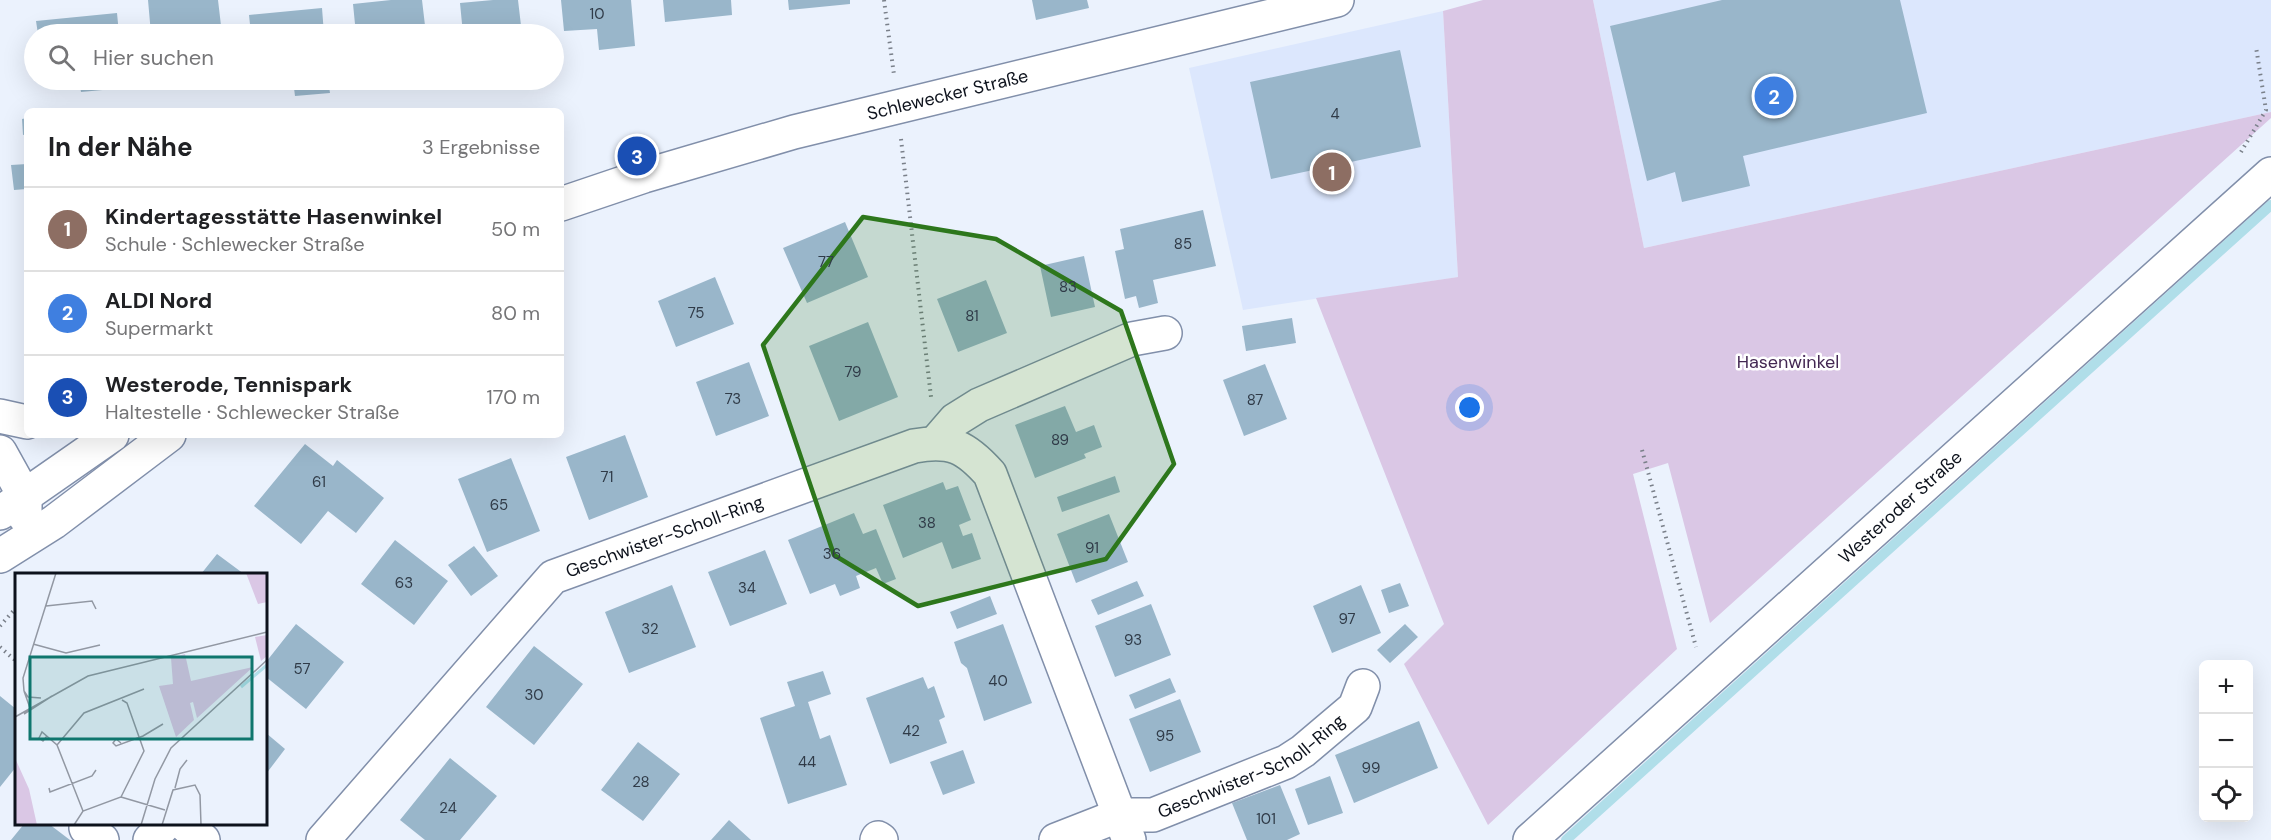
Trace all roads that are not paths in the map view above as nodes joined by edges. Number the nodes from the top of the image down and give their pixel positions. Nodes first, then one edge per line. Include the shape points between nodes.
1 (1337, 0) edge
2 (2271, 174) edge
3 (564, 203) edge
4 (1165, 333) dead end
5 (0, 416) edge
6 (24, 421) edge
7 (108, 438) edge
8 (165, 438) edge
9 (936, 442) junction
10 (0, 452) edge
11 (12, 505) edge
12 (8, 542) edge
13 (1363, 686) dead end
14 (88, 825) edge
15 (164, 825) edge
16 (185, 825) edge
17 (1124, 828) edge
18 (102, 840) edge
19 (150, 840) edge
20 (203, 840) edge
21 (323, 840) edge
22 (877, 840) edge
23 (881, 840) edge
24 (1056, 840) edge
25 (1530, 840) edge

1 - 3 street, Schlewecker Straße via 794,132
2 - 25 street, Westeroder Straße
4 - 9 street via 1132,339 979,405 955,420
5 - 6 street
7 - 11 street
8 - 12 street via 54,522
9 - 17 street via 974,456 990,474
9 - 21 street, Geschwister-Scholl-Ring via 914,446 553,577
10 - 11 street
11 - 12 street
13 - 17 street, Geschwister-Scholl-Ring via 1355,707 1286,762
14 - 18 street via 86,828
15 - 19 street
16 - 20 street
17 - 24 street, Geschwister-Scholl-Ring
22 - 23 street

